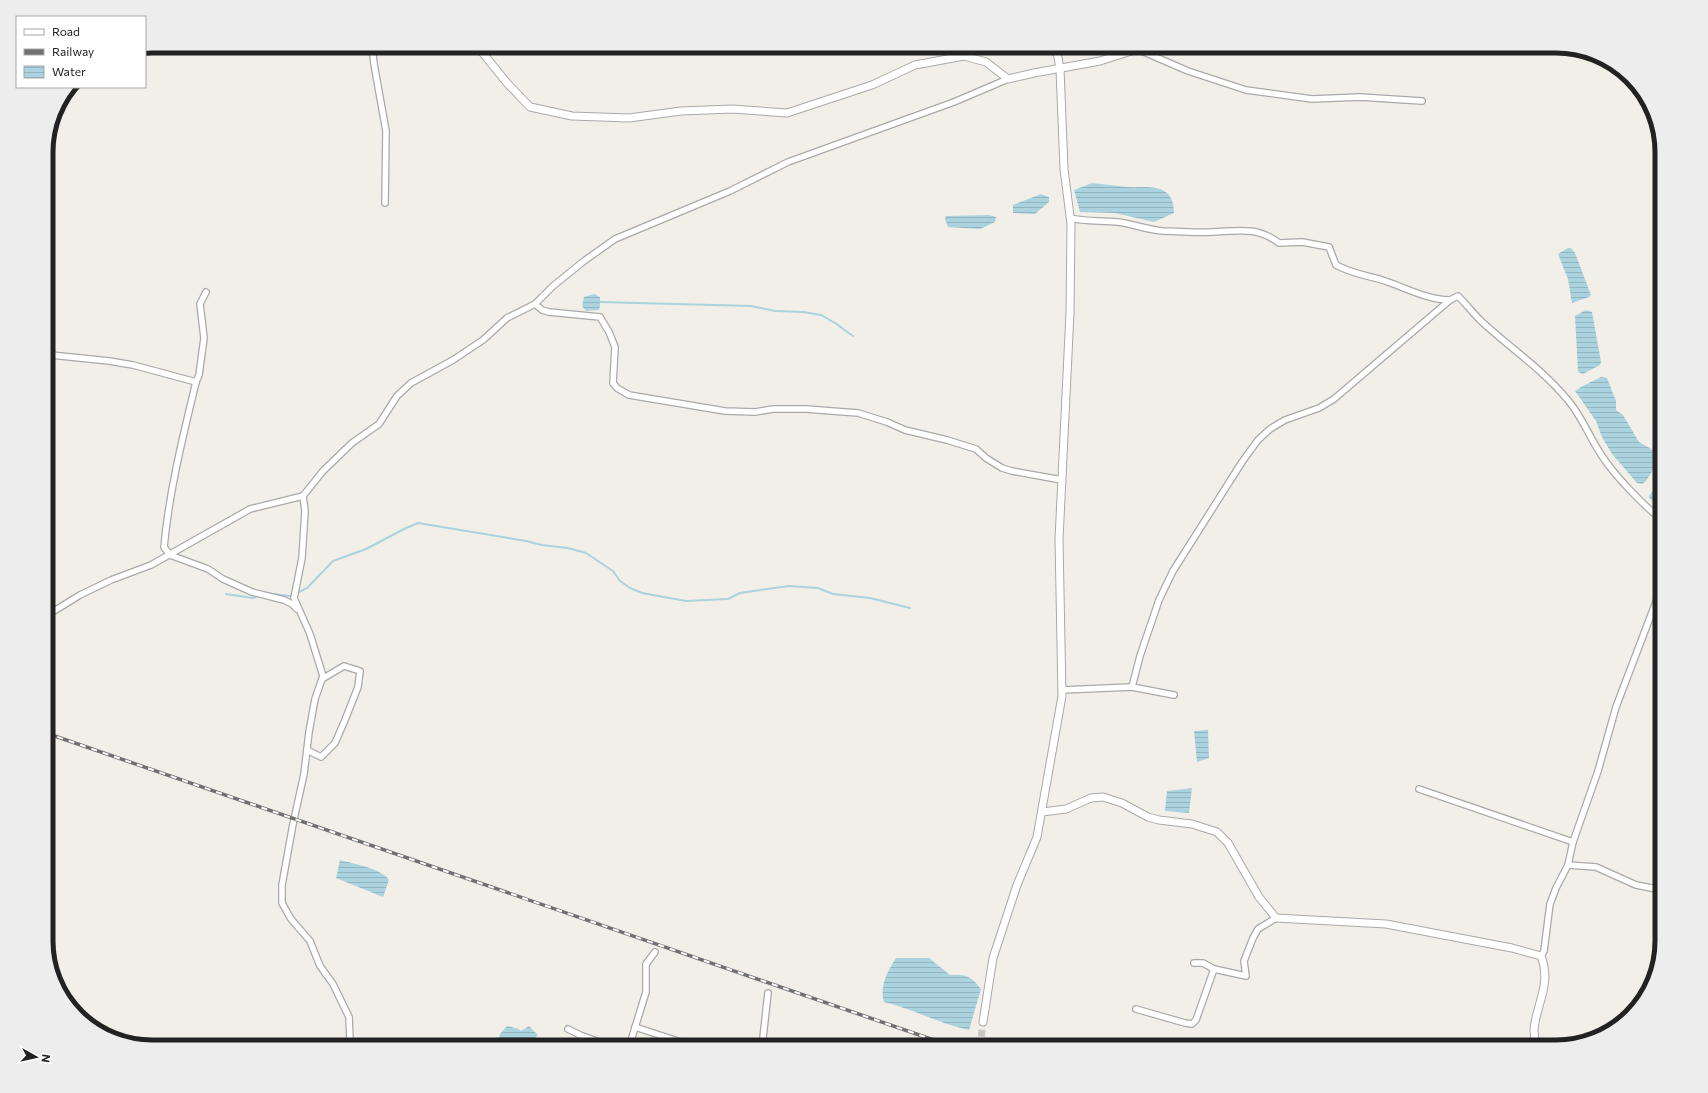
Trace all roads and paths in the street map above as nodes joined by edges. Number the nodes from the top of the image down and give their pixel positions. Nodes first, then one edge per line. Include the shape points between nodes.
1 (373, 53) edge
2 (483, 53) edge
3 (1057, 53) edge
4 (1125, 53) edge
5 (1146, 53) edge
6 (1060, 69) junction
7 (1008, 79) junction
8 (1422, 101) dead end
9 (385, 203) dead end
10 (1070, 218) junction
11 (206, 292) dead end
12 (1450, 300) junction
13 (535, 304) junction
14 (53, 356) edge
15 (196, 382) junction
16 (1062, 480) junction
17 (303, 496) junction
18 (1655, 515) edge
19 (170, 554) junction
20 (1655, 604) edge
21 (298, 611) junction
22 (53, 612) edge
23 (322, 679) junction
24 (1132, 687) junction
25 (1062, 690) junction
26 (1174, 695) dead end
27 (307, 750) junction
28 (1419, 789) dead end
29 (1042, 812) junction
30 (1573, 842) junction
31 (1568, 865) junction
32 (1655, 889) edge
33 (1276, 918) junction
34 (655, 952) dead end
35 (1541, 956) junction
36 (1194, 963) dead end
37 (1214, 969) junction
38 (768, 993) dead end
39 (1136, 1009) dead end
40 (983, 1022) tunnel mouth
41 (635, 1027) junction
42 (568, 1029) dead end
43 (350, 1040) edge
44 (594, 1040) edge
45 (631, 1040) edge
46 (675, 1040) edge
47 (763, 1040) edge
48 (1535, 1040) edge

1 - 9 street via 386,131
2 - 7 street via 530,107 572,116 629,118 681,111 732,109 788,113 872,86 915,65 964,56 986,62
3 - 6 street
4 - 6 street
5 - 8 street via 1188,71 1246,90 1312,99 1360,97
6 - 7 street
6 - 10 street via 1064,169
7 - 13 street via 954,102 788,162 730,191 615,239 553,286
10 - 12 street via 1119,222 1161,231 1239,230 1268,235 1279,243 1302,242 1329,247 1336,265 1344,269 1440,300
10 - 16 street via 1070,313
11 - 15 street via 200,304 204,338
12 - 18 street via 1458,296 1555,386 1577,411 1595,446 1611,469
12 - 24 street via 1334,399 1319,408 1285,420 1258,440 1173,571 1159,600
13 - 16 street via 544,311 600,317 615,347 613,384 622,392 635,397 731,411 786,409 858,413 905,430 976,449 1002,468
13 - 17 street via 507,318 482,340 453,360 411,383 397,396 379,424 352,443 323,471
14 - 15 street via 121,363
15 - 19 street via 166,524 164,547
16 - 25 street via 1059,539
17 - 19 street via 250,509
17 - 21 street via 302,558 294,598
19 - 21 street via 208,569 255,594 284,600
19 - 22 street via 151,565 105,583
20 - 30 street via 1616,707 1598,771
21 - 23 street via 310,634
23 - 27 street via 315,699
23 - 27 street via 344,666 360,672 358,687 335,742 321,757
24 - 25 street
24 - 26 street
25 - 29 street
27 - 43 street via 282,885 282,903 291,919 310,941 320,966 333,984 349,1017
28 - 30 street
29 - 33 street via 1066,809 1091,798 1103,797 1122,803 1148,817 1192,824 1217,832 1228,843 1259,897
29 - 40 street via 1037,837 1017,885 993,958
30 - 31 street
31 - 32 street via 1596,867 1636,885
31 - 35 street via 1550,904 1544,951
33 - 35 street via 1386,924
33 - 37 street via 1258,929 1253,938 1244,961 1246,976
34 - 41 street via 646,964 646,992
35 - 48 street via 1546,979 1535,1025
36 - 37 street via 1202,963
37 - 39 street via 1196,1020 1192,1024
38 - 47 street
41 - 45 street
41 - 46 street
42 - 44 street

